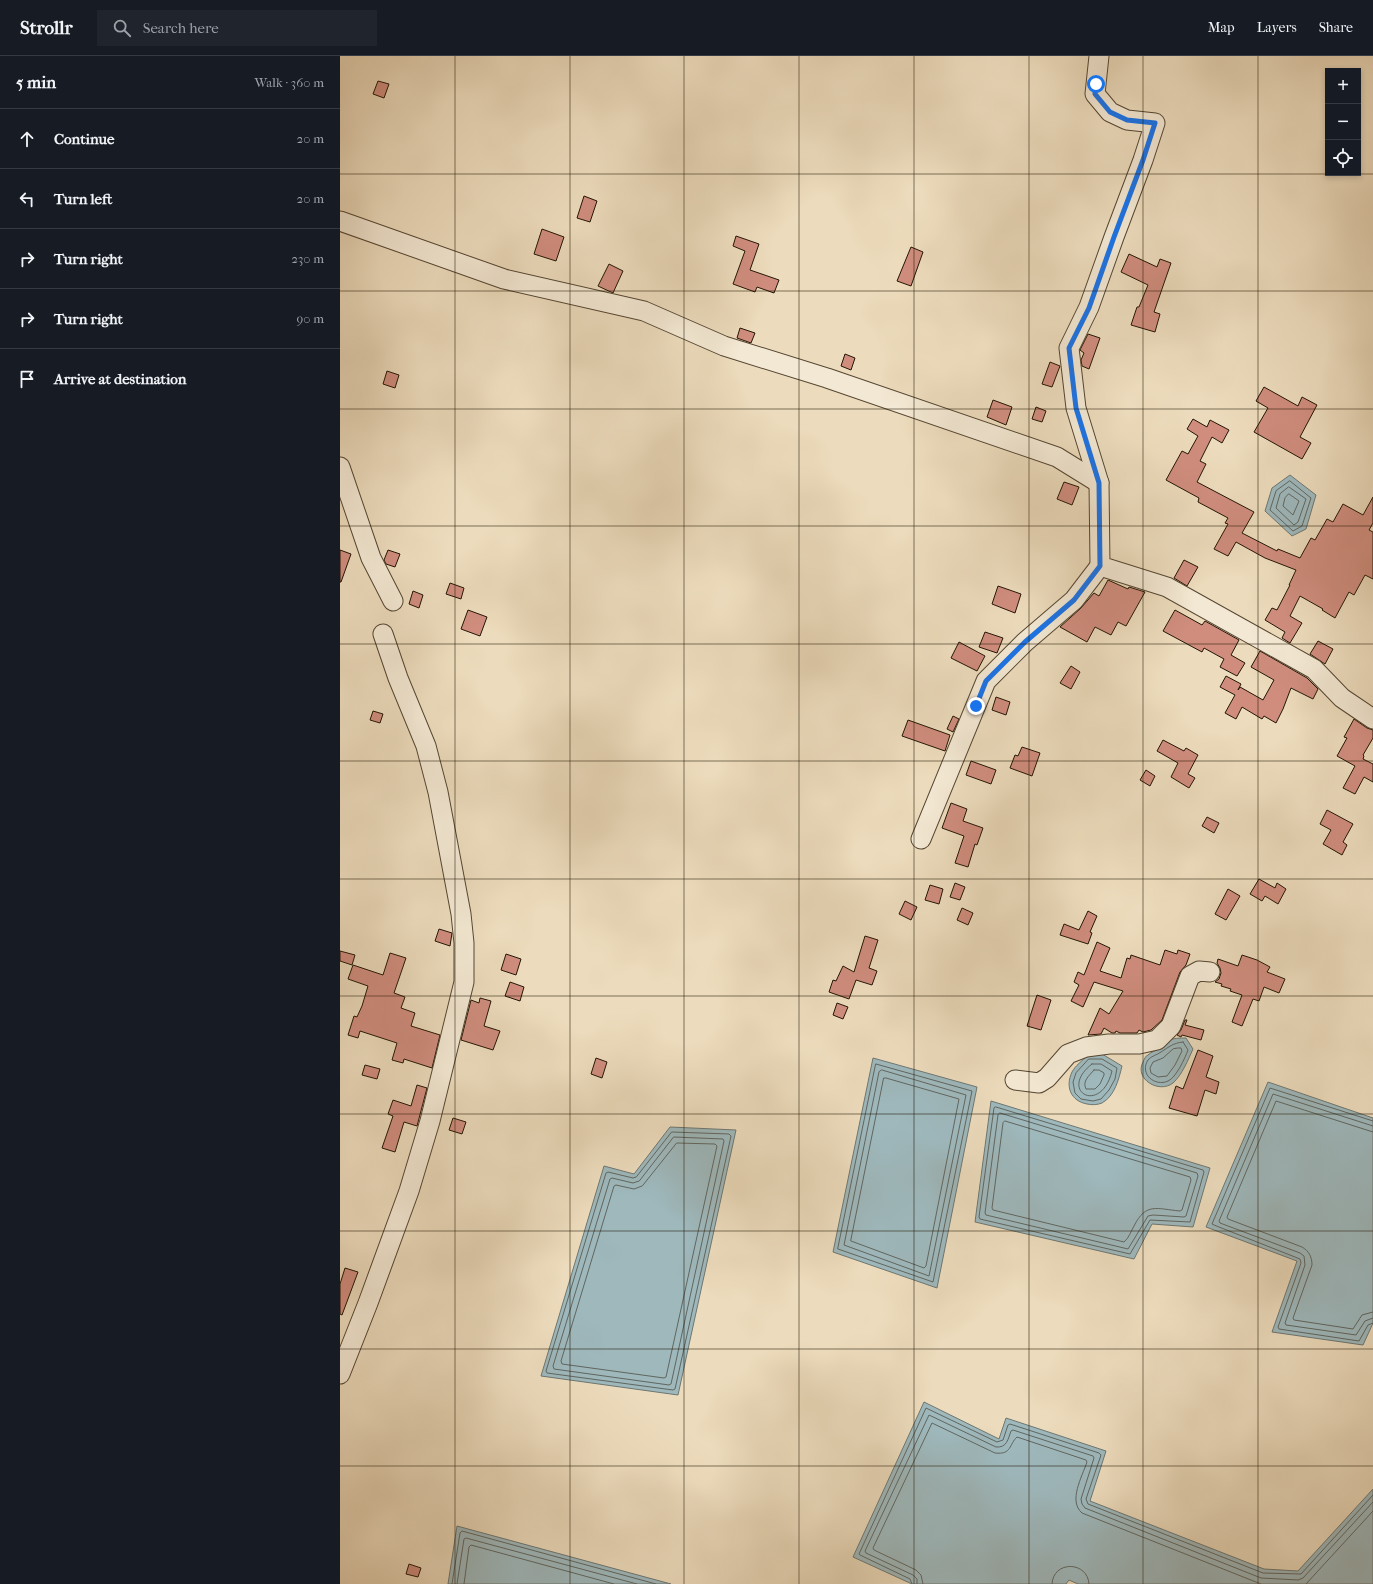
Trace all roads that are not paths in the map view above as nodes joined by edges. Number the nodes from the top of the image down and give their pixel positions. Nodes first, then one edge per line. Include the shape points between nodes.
1 (1099, 56) edge
2 (340, 221) edge
3 (340, 467) edge
4 (1099, 483) junction
5 (1100, 566) junction
6 (393, 601) dead end
7 (383, 634) dead end
8 (1373, 719) edge
9 (921, 839) dead end
10 (1210, 972) dead end
11 (1015, 1080) dead end
12 (340, 1374) edge

1 - 4 street via 1095,94 1110,112 1127,120 1155,123 1089,308 1069,348 1076,408
2 - 4 street via 504,279 644,311 724,346 827,378 1057,457
3 - 6 street via 371,558
4 - 5 street
5 - 8 street via 1167,587 1314,669 1342,698
5 - 9 street via 1074,600 1025,642 986,681
7 - 12 street via 426,746 438,792 464,942 464,982 430,1121 409,1191
10 - 11 street via 1199,971 1190,976 1172,1026 1157,1040 1139,1044 1086,1047 1068,1054 1047,1078 1039,1083

